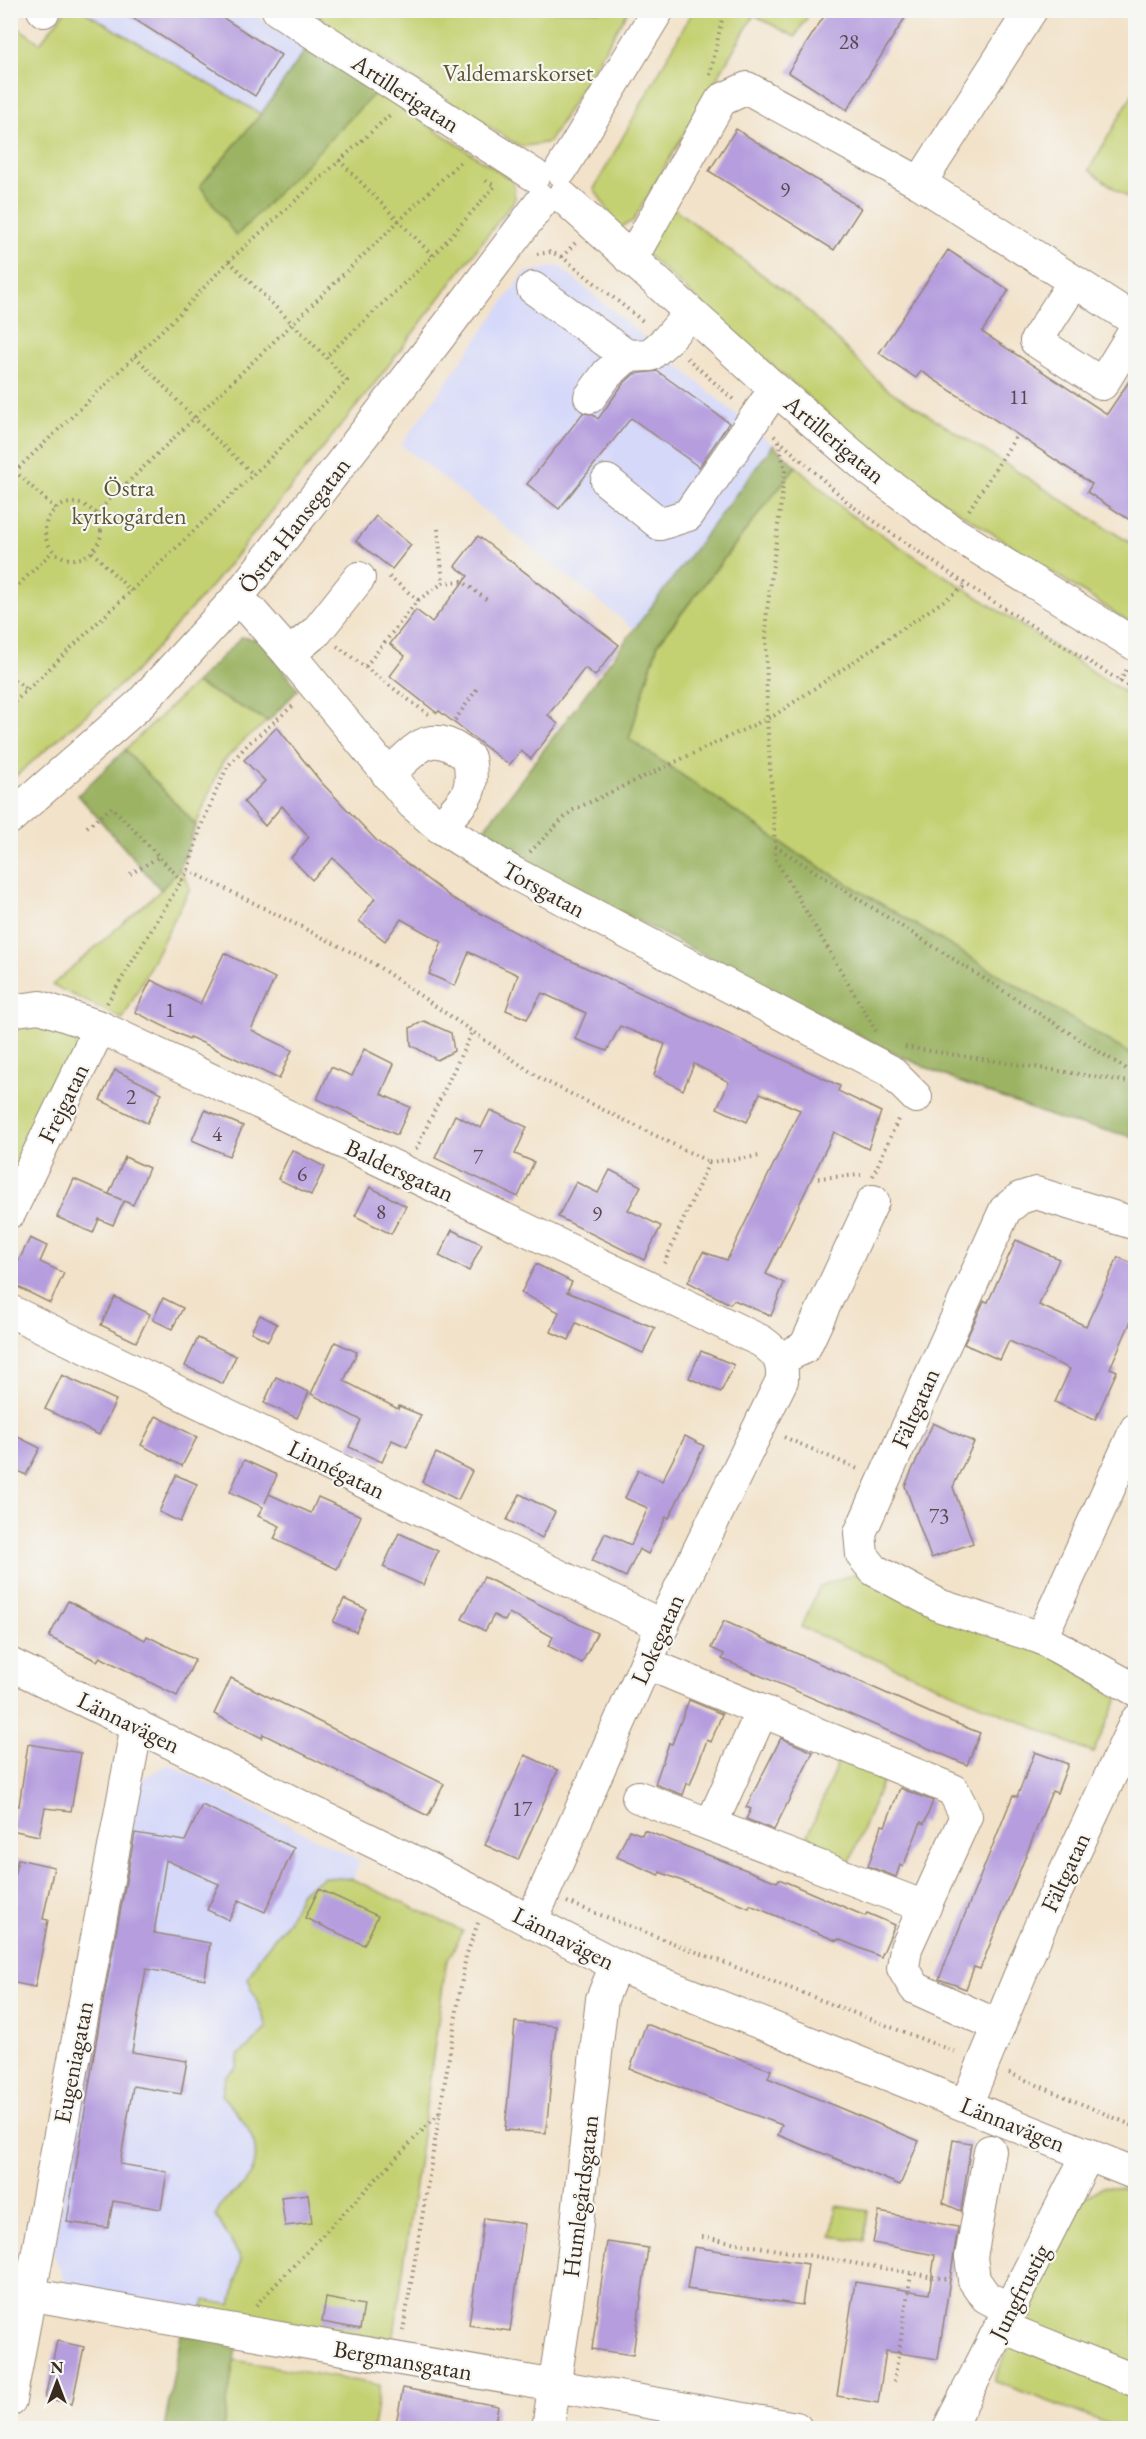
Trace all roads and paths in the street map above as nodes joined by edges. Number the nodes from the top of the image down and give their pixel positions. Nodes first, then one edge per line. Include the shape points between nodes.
1 (658, 10) edge
2 (724, 10) edge
3 (1031, 10) edge
4 (285, 12) edge
5 (710, 75) dead end
6 (398, 121) dead end
7 (466, 155) dead end
8 (451, 157) dead end
9 (339, 160) junction
10 (460, 163) junction
11 (469, 169) dead end
12 (478, 175) dead end
13 (920, 183) junction
14 (550, 186) junction
15 (397, 221) junction
16 (433, 256) junction
17 (629, 258) junction
18 (229, 261) junction
19 (1074, 282) junction
20 (533, 288) dead end
21 (690, 313) junction
22 (1136, 321) edge
23 (291, 325) junction
24 (1136, 329) edge
25 (135, 356) junction
26 (627, 356) junction
27 (326, 357) junction
28 (775, 389) junction
29 (590, 397) dead end
30 (195, 419) junction
31 (1017, 435) dead end
32 (779, 440) dead end
33 (10, 467) edge
34 (15, 472) junction
35 (253, 474) junction
36 (10, 476) edge
37 (608, 481) dead end
38 (56, 509) junction
39 (96, 513) junction
40 (438, 528) dead end
41 (954, 533) junction
42 (53, 551) junction
43 (92, 552) junction
44 (371, 575) joint
45 (443, 583) junction
46 (967, 585) dead end
47 (131, 591) junction
48 (10, 593) edge
49 (236, 599) junction
50 (418, 600) junction
51 (487, 600) dead end
52 (317, 630) junction
53 (1136, 645) edge
54 (289, 654) junction
55 (365, 668) junction
56 (10, 676) edge
57 (316, 686) junction
58 (479, 686) dead end
59 (27, 690) junction
60 (10, 706) edge
61 (430, 715) dead end
62 (767, 719) junction
63 (448, 729) dead end
64 (388, 775) junction
65 (10, 818) edge
66 (87, 827) dead end
67 (440, 827) junction
68 (775, 846) junction
69 (159, 857) junction
70 (188, 870) junction
71 (510, 871) junction
72 (130, 874) dead end
73 (182, 881) junction
74 (10, 1011) edge
75 (100, 1027) junction
76 (473, 1030) junction
77 (878, 1034) dead end
78 (895, 1046) dead end
79 (1136, 1076) edge
80 (1136, 1083) edge
81 (912, 1093) joint
82 (761, 1156) dead end
83 (710, 1162) junction
84 (405, 1173) junction
85 (818, 1178) dead end
86 (873, 1201) dead end
87 (10, 1212) edge
88 (1136, 1224) edge
89 (653, 1289) junction
90 (10, 1311) edge
91 (781, 1359) junction
92 (760, 1426) junction
93 (1136, 1429) edge
94 (883, 1480) junction
95 (663, 1626) junction
96 (1041, 1638) junction
97 (646, 1663) junction
98 (10, 1664) edge
99 (1136, 1690) edge
100 (762, 1712) junction
101 (1136, 1721) edge
102 (137, 1725) junction
103 (638, 1797) dead end
104 (711, 1825) junction
105 (546, 1893) junction
106 (925, 1907) junction
107 (480, 1917) dead end
108 (531, 1922) junction
109 (615, 1965) junction
110 (999, 2026) junction
111 (984, 2063) junction
112 (966, 2105) junction
113 (440, 2112) junction
114 (1136, 2127) edge
115 (990, 2151) dead end
116 (1088, 2154) junction
117 (1136, 2174) edge
118 (702, 2237) dead end
119 (911, 2274) junction
120 (974, 2280) junction
121 (20, 2292) edge
122 (1007, 2318) junction
123 (232, 2329) junction
124 (399, 2358) junction
125 (1136, 2381) edge
126 (894, 2382) dead end
127 (556, 2387) junction
128 (10, 2400) edge
129 (548, 2428) edge
130 (796, 2428) edge
131 (949, 2428) edge

1 - 14 street, Östra Hansegatan
2 - 5 path
3 - 13 street
4 - 14 street, Artillerigatan
6 - 9 path via 389,115
7 - 10 path
8 - 10 path
9 - 15 path
9 - 18 path
10 - 11 path
10 - 15 path
12 - 16 path via 495,186
13 - 17 street via 747,88 722,100
13 - 19 street
14 - 17 street, Artillerigatan
14 - 49 street, Östra Hansegatan via 384,410
15 - 16 path
15 - 23 path
16 - 27 path
17 - 21 street, Artillerigatan
18 - 23 path
18 - 25 path
19 - 22 street
19 - 24 street via 1036,341 1102,384
20 - 26 street
21 - 26 street via 650,355
21 - 28 street, Artillerigatan
23 - 27 path
23 - 30 path
25 - 30 path
25 - 34 path
26 - 29 street
27 - 35 path via 347,381
28 - 37 street via 688,515 660,524
28 - 41 street, Artillerigatan via 872,471
30 - 35 path
30 - 39 path
31 - 41 path
32 - 62 path via 785,471 766,619
33 - 34 path
34 - 36 path
34 - 38 path
35 - 47 path
38 - 39 path via 77,502
38 - 42 path via 45,529
39 - 43 path via 102,533
40 - 45 path
41 - 53 street, Artillerigatan
42 - 43 path via 73,559
42 - 48 path
43 - 47 path
44 - 50 path
44 - 52 street
45 - 50 path
45 - 51 path via 462,581
46 - 62 path
47 - 59 path
49 - 54 street, Torsgatan
49 - 65 street, Östra Hansegatan via 141,703
50 - 55 path
52 - 54 street
52 - 55 path
54 - 57 street, Torsgatan
55 - 61 path
56 - 59 path
57 - 64 street, Torsgatan
57 - 70 path via 227,767 201,826
58 - 63 path
59 - 60 path
62 - 68 path
62 - 71 path via 571,811
64 - 67 street, Torsgatan
64 - 67 street via 420,746 439,741 470,758 470,793
66 - 69 path via 112,807
67 - 71 street, Torsgatan
68 - 77 path via 776,860
68 - 79 path
69 - 72 path
69 - 73 path
70 - 73 path
70 - 76 path via 373,963
71 - 81 street, Torsgatan via 890,1071
73 - 75 path via 104,1008
74 - 75 street, Baldersgatan via 40,1007
75 - 84 street, Baldersgatan
75 - 87 street, Frejgatan
76 - 83 path via 541,1079
76 - 84 path
78 - 80 path
81 - 85 path via 872,1178 858,1174
82 - 83 path
83 - 89 path
84 - 89 street, Baldersgatan
86 - 91 street via 805,1347
88 - 94 street, Fältgatan via 1036,1192 1005,1210
89 - 91 street, Baldersgatan via 761,1341
90 - 95 street, Linnégatan
91 - 92 street, Lokegatan via 783,1380
92 - 94 path
92 - 95 street, Lokegatan
93 - 96 street
94 - 96 street, Fältgatan via 860,1533 862,1555 874,1570 941,1606
95 - 97 street, Lokegatan
96 - 99 street, Fältgatan
97 - 100 street
97 - 105 street, Lokegatan
98 - 102 street, Lännavägen
100 - 104 street
100 - 106 street via 953,1790 966,1816
101 - 110 street, Fältgatan via 1042,1922
102 - 108 street, Lännavägen
102 - 121 street, Eugeniagatan
103 - 104 street
104 - 106 street
105 - 108 street, Lokegatan
105 - 111 path
106 - 110 street via 906,1948 903,1968 915,1988
107 - 113 path via 466,1956
108 - 109 street, Lännavägen
109 - 112 street, Lännavägen
109 - 127 street, Humlegårdsgatan via 602,1999
110 - 111 street, Fältgatan
111 - 112 street, Fältgatan
111 - 114 path
112 - 116 street, Lännavägen
113 - 123 path
113 - 124 path
115 - 120 street via 971,2257
116 - 117 street, Lännavägen
116 - 122 street, Jungfrustig
118 - 119 path
119 - 120 path
119 - 126 path
120 - 122 street
121 - 123 street, Bergmansgatan
121 - 128 street, Eugeniagatan
122 - 125 street
122 - 131 street, Jungfrustig
123 - 124 street, Bergmansgatan
124 - 127 street, Bergmansgatan
127 - 129 street, Humlegårdsgatan
127 - 130 street, Bergmansgatan

